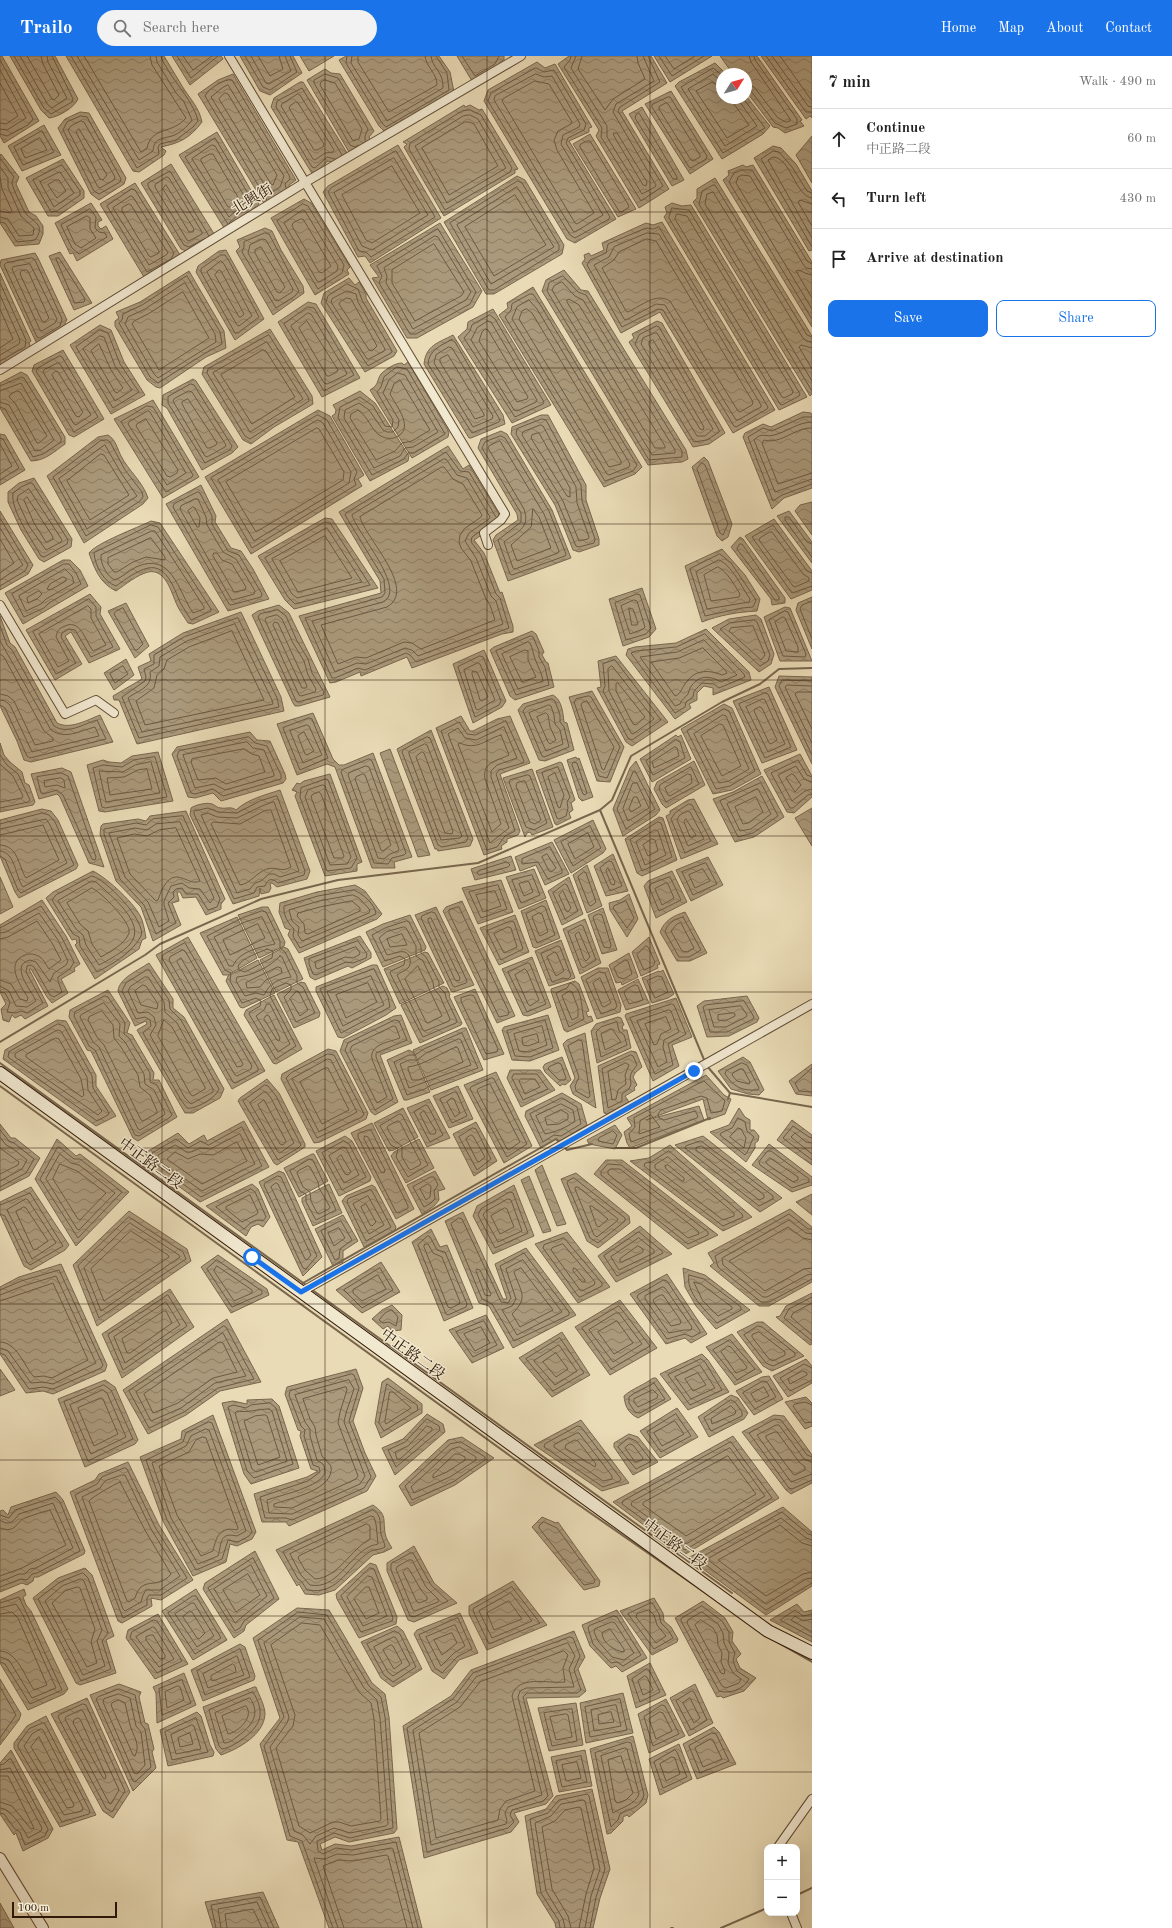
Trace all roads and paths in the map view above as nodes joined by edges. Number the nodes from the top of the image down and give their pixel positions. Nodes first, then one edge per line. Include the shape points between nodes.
1 (229, 56) edge
2 (521, 56) edge
3 (304, 183) junction
4 (0, 370) edge
5 (488, 545) dead end
6 (0, 605) edge
7 (114, 713) dead end
8 (812, 1004) edge
9 (0, 1073) edge
10 (301, 1292) junction
11 (812, 1653) edge
12 (812, 1798) edge
13 (780, 1844) edge
14 (2, 1861) edge
15 (792, 1916) edge
16 (43, 1928) edge
17 (797, 1928) edge

1 - 3 street
2 - 3 street, 北興街
3 - 4 street, 北興街
3 - 5 street via 505,514 484,533
6 - 7 street via 65,714 96,700
8 - 10 street
9 - 10 main road, 中正路二段
10 - 11 main road, 中正路二段 via 768,1630
12 - 13 street
14 - 16 street
15 - 17 street

